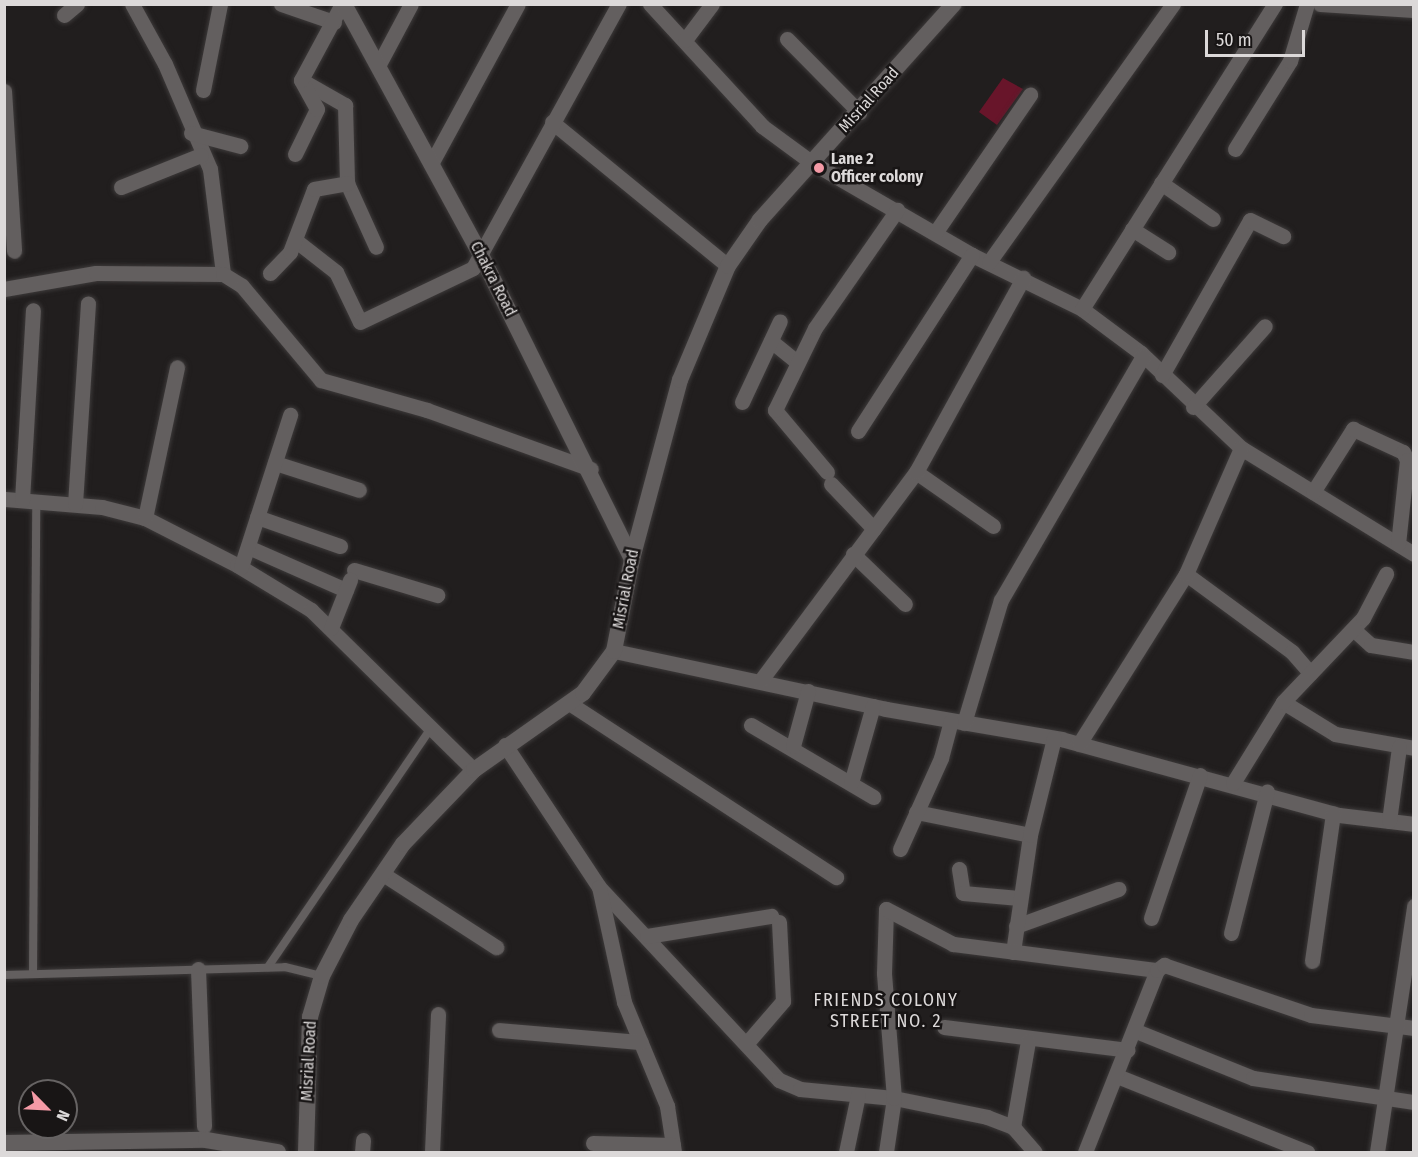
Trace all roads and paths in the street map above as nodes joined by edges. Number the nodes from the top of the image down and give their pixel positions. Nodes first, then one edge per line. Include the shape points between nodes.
1 (77, 4) edge
2 (132, 4) edge
3 (220, 4) edge
4 (281, 4) edge
5 (343, 4) edge
6 (411, 4) edge
7 (518, 4) edge
8 (619, 4) edge
9 (650, 4) edge
10 (712, 4) edge
11 (954, 4) edge
12 (1173, 4) edge
13 (1275, 4) edge
14 (1307, 4) edge
15 (1320, 4) edge
16 (1413, 10) edge
17 (64, 15) dead end
18 (334, 22) junction
19 (787, 39) dead end
20 (685, 40) junction
21 (378, 66) junction
22 (301, 80) junction
23 (203, 90) dead end
24 (4, 91) edge
25 (1030, 95) dead end
26 (859, 112) junction
27 (552, 122) junction
28 (6, 124) edge
29 (191, 133) junction
30 (240, 146) dead end
31 (1235, 149) dead end
32 (201, 154) junction
33 (295, 154) dead end
34 (812, 162) junction
35 (431, 164) junction
36 (347, 183) junction
37 (1161, 183) junction
38 (121, 188) dead end
39 (897, 210) junction
40 (1213, 219) dead end
41 (1132, 229) junction
42 (935, 233) junction
43 (1283, 236) dead end
44 (295, 240) junction
45 (376, 248) dead end
46 (14, 251) dead end
47 (1168, 252) dead end
48 (480, 253) junction
49 (972, 255) junction
50 (990, 262) junction
51 (728, 266) junction
52 (270, 273) dead end
53 (223, 274) junction
54 (1023, 278) junction
55 (4, 289) edge
56 (88, 303) dead end
57 (1082, 309) junction
58 (33, 310) dead end
59 (780, 321) dead end
60 (1265, 326) dead end
61 (771, 341) junction
62 (1143, 356) junction
63 (797, 362) junction
64 (177, 367) dead end
65 (1162, 375) junction
66 (742, 402) dead end
67 (1193, 407) junction
68 (290, 415) dead end
69 (858, 431) dead end
70 (1241, 448) junction
71 (275, 463) junction
72 (591, 469) junction
73 (916, 472) junction
74 (359, 490) dead end
75 (1313, 492) junction
76 (5, 499) edge
77 (29, 501) junction
78 (75, 504) junction
79 (4, 505) edge
80 (257, 517) junction
81 (145, 518) junction
82 (993, 526) dead end
83 (874, 529) junction
84 (1398, 544) junction
85 (340, 546) dead end
86 (248, 547) junction
87 (853, 554) junction
88 (1413, 554) edge
89 (632, 559) junction
90 (241, 567) junction
91 (1186, 574) junction
92 (1386, 574) dead end
93 (346, 590) junction
94 (437, 595) dead end
95 (905, 604) dead end
96 (332, 628) junction
97 (1353, 629) junction
98 (614, 651) junction
99 (1413, 652) edge
100 (1310, 673) junction
101 (761, 680) junction
102 (808, 692) junction
103 (1283, 702) junction
104 (569, 703) junction
105 (873, 706) junction
106 (957, 722) junction
107 (751, 725) dead end
108 (432, 727) junction
109 (1054, 738) junction
110 (1079, 744) junction
111 (505, 745) junction
112 (793, 746) junction
113 (1406, 748) edge
114 (474, 770) junction
115 (1200, 775) junction
116 (851, 783) junction
117 (1233, 783) junction
118 (1267, 792) junction
119 (873, 797) dead end
120 (916, 812) junction
121 (1333, 813) junction
122 (1389, 821) junction
123 (1413, 824) edge
124 (1030, 835) junction
125 (900, 849) dead end
126 (959, 869) dead end
127 (383, 874) junction
128 (836, 877) dead end
129 (599, 887) junction
130 (1118, 889) dead end
131 (1019, 898) junction
132 (1413, 906) edge
133 (1152, 918) dead end
134 (1016, 926) junction
135 (1231, 933) dead end
136 (647, 936) junction
137 (496, 947) dead end
138 (1013, 952) junction
139 (1409, 956) edge
140 (1312, 961) dead end
141 (268, 967) junction
142 (198, 969) junction
143 (1157, 970) junction
144 (33, 974) junction
145 (4, 975) edge
146 (322, 976) junction
147 (438, 1014) dead end
148 (1394, 1024) junction
149 (944, 1028) dead end
150 (1413, 1028) edge
151 (499, 1030) dead end
152 (1136, 1031) junction
153 (1028, 1041) junction
154 (640, 1042) junction
155 (746, 1044) junction
156 (1128, 1050) junction
157 (1117, 1076) junction
158 (858, 1095) junction
159 (894, 1098) junction
160 (1385, 1098) junction
161 (1413, 1102) edge
162 (204, 1125) dead end
163 (1013, 1126) junction
164 (4, 1143) edge
165 (593, 1143) dead end
166 (673, 1149) edge
167 (278, 1152) edge
168 (306, 1152) edge
169 (432, 1152) edge
170 (846, 1152) edge
171 (886, 1152) edge
172 (1035, 1152) edge
173 (1085, 1152) edge
174 (1307, 1152) edge
175 (1377, 1152) edge

1 - 17 street
2 - 29 street via 165,64
3 - 23 street
4 - 18 street
5 - 18 street
5 - 21 main road, Chakra Road
6 - 21 street
7 - 35 street
8 - 27 street
9 - 20 street
10 - 20 street
11 - 26 main road, Misrial Road
12 - 50 street
13 - 37 street
14 - 31 street via 1290,61
15 - 16 street
18 - 22 street
19 - 26 street
20 - 34 street via 762,126
21 - 35 main road, Chakra Road
22 - 33 street via 317,109
22 - 36 street via 345,105
24 - 28 street
25 - 42 street
26 - 34 main road, Misrial Road
27 - 48 street
27 - 51 street
28 - 46 street
29 - 30 street
29 - 32 street
32 - 38 street
32 - 53 street via 210,169
34 - 39 street
34 - 51 main road, Misrial Road via 760,220
35 - 48 main road, Chakra Road
36 - 44 street via 314,189
36 - 45 street
37 - 40 street
37 - 41 street
39 - 42 street
39 - 63 street
41 - 47 street
41 - 57 street
42 - 49 street
43 - 65 street via 1250,220
44 - 48 street via 336,272 360,322 458,278 473,268
44 - 52 street
48 - 72 main road, Chakra Road
49 - 50 street
49 - 69 street
50 - 54 street
51 - 89 main road, Misrial Road via 680,380
53 - 55 street via 96,273
53 - 72 street via 242,286 321,380 427,411
54 - 57 street
54 - 73 street
56 - 78 street
57 - 62 street
58 - 77 street
59 - 61 street
60 - 67 street
61 - 63 street
61 - 66 street
62 - 65 street
62 - 106 street via 1001,600
63 - 83 street via 775,410
64 - 81 street
65 - 67 street
67 - 70 street
68 - 71 street
70 - 75 street
70 - 91 street
71 - 74 street
71 - 80 street
72 - 89 main road, Chakra Road
73 - 82 street
73 - 83 street
75 - 84 street
75 - 84 street via 1353,429 1403,452 1407,460
76 - 77 street
76 - 79 street
77 - 78 street
77 - 144 lane
78 - 81 street
80 - 85 street
80 - 86 street
81 - 90 street
83 - 87 street
84 - 88 street
86 - 90 street
86 - 93 street
87 - 95 street
87 - 101 street
89 - 98 main road, Misrial Road
90 - 96 street
91 - 100 street via 1292,652
91 - 110 street
92 - 97 street
93 - 94 street via 356,566
93 - 96 street
96 - 108 street
97 - 99 street via 1371,645
97 - 100 street
98 - 101 street
98 - 104 main road, Misrial Road via 583,693
100 - 103 street
101 - 102 street
102 - 105 street
102 - 112 street
103 - 113 street via 1335,734
103 - 117 street
104 - 111 main road, Misrial Road
104 - 128 street
105 - 106 street
105 - 116 street
106 - 109 street
106 - 120 street
107 - 112 street
108 - 114 street
108 - 141 lane
109 - 110 street
109 - 124 street
110 - 115 street
111 - 114 main road, Misrial Road
111 - 129 street
112 - 116 street
113 - 122 street
114 - 127 main road, Misrial Road
115 - 117 street
115 - 133 street
116 - 119 street
117 - 118 street
118 - 121 street
118 - 135 street
120 - 124 street via 957,824
120 - 125 street
121 - 122 street
121 - 140 street
122 - 123 street
124 - 131 street
126 - 131 street via 960,891
127 - 137 street
127 - 146 main road, Misrial Road via 351,920
129 - 136 street
129 - 154 street via 624,1002
130 - 134 street
131 - 134 street
132 - 139 street
134 - 138 street
136 - 155 street
136 - 155 street via 775,919 783,1001
138 - 143 street
138 - 159 street via 953,944 886,909 884,973
139 - 148 street
141 - 142 lane
141 - 146 lane
142 - 144 lane
142 - 162 street
143 - 148 street via 1176,967 1311,1015
143 - 152 street
144 - 145 lane
146 - 168 main road, Misrial Road via 310,1017
147 - 169 street
148 - 150 street
148 - 160 street
149 - 153 street
151 - 154 street
152 - 156 street
152 - 160 street via 1253,1078
153 - 156 street
153 - 163 street
154 - 166 street via 666,1106
155 - 158 street via 779,1080 800,1089
156 - 157 street
157 - 173 street
157 - 174 street
158 - 159 street
158 - 170 street
159 - 163 street
159 - 171 street
160 - 161 street
160 - 175 street
163 - 172 street
164 - 167 main road via 206,1140
165 - 166 street

